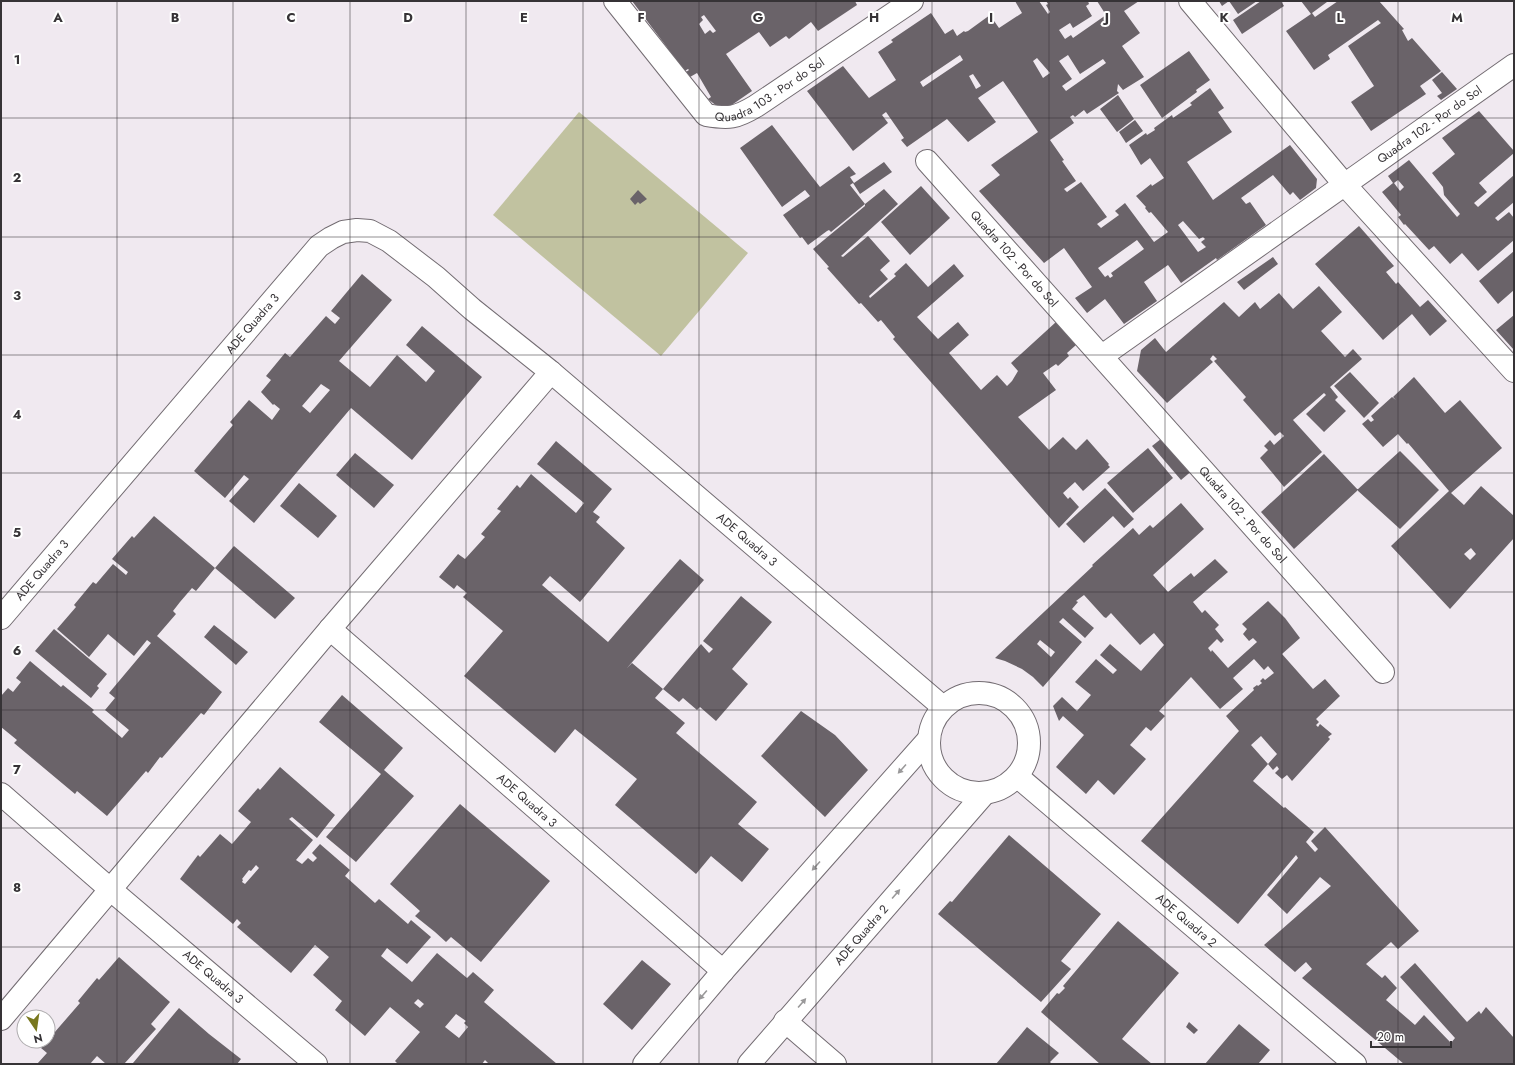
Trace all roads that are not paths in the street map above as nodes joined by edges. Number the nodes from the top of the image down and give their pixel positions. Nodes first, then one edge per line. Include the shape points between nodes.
1 (615, 1) edge
2 (912, 1) edge
3 (1190, 1) edge
4 (1514, 65) edge
5 (927, 161) dead end
6 (1345, 184) junction
7 (1102, 356) junction
8 (1514, 371) edge
9 (551, 372) junction
10 (1, 618) edge
11 (330, 629) junction
12 (1383, 672) dead end
13 (943, 707) junction
14 (928, 740) junction
15 (1018, 777) junction
16 (1, 794) edge
17 (984, 794) junction
18 (111, 890) junction
19 (723, 971) junction
20 (1, 1019) edge
21 (785, 1021) junction
22 (316, 1064) edge
23 (644, 1064) edge
24 (749, 1064) edge
25 (835, 1064) edge
26 (1355, 1064) edge

1 - 2 street, Quadra 103 - Por do Sol via 706,115 725,118 742,115
3 - 6 street
4 - 6 street, Quadra 102 - Por do Sol
5 - 7 street, Quadra 102 - Por do Sol
6 - 7 street, Quadra 102 - Por do Sol
6 - 8 street
7 - 12 street, Quadra 102 - Por do Sol
9 - 10 street, ADE Quadra 3 via 389,241 370,232 343,232 319,246
9 - 11 street
9 - 13 street, ADE Quadra 3
11 - 18 street
11 - 19 street, ADE Quadra 3
13 - 14 street via 936,717
13 - 15 street via 956,698 971,693 986,693 1014,706 1023,718 1029,733 1030,748 1026,763
14 - 17 street via 929,754 944,780 969,793
14 -> 19 street
15 - 17 street via 1003,788
15 - 26 street, ADE Quadra 2
16 - 18 street, ADE Quadra 3
21 -> 17 street, ADE Quadra 2
18 - 20 street
18 - 22 street, ADE Quadra 3
19 -> 23 street
21 - 24 street, ADE Quadra 2
21 - 25 street

